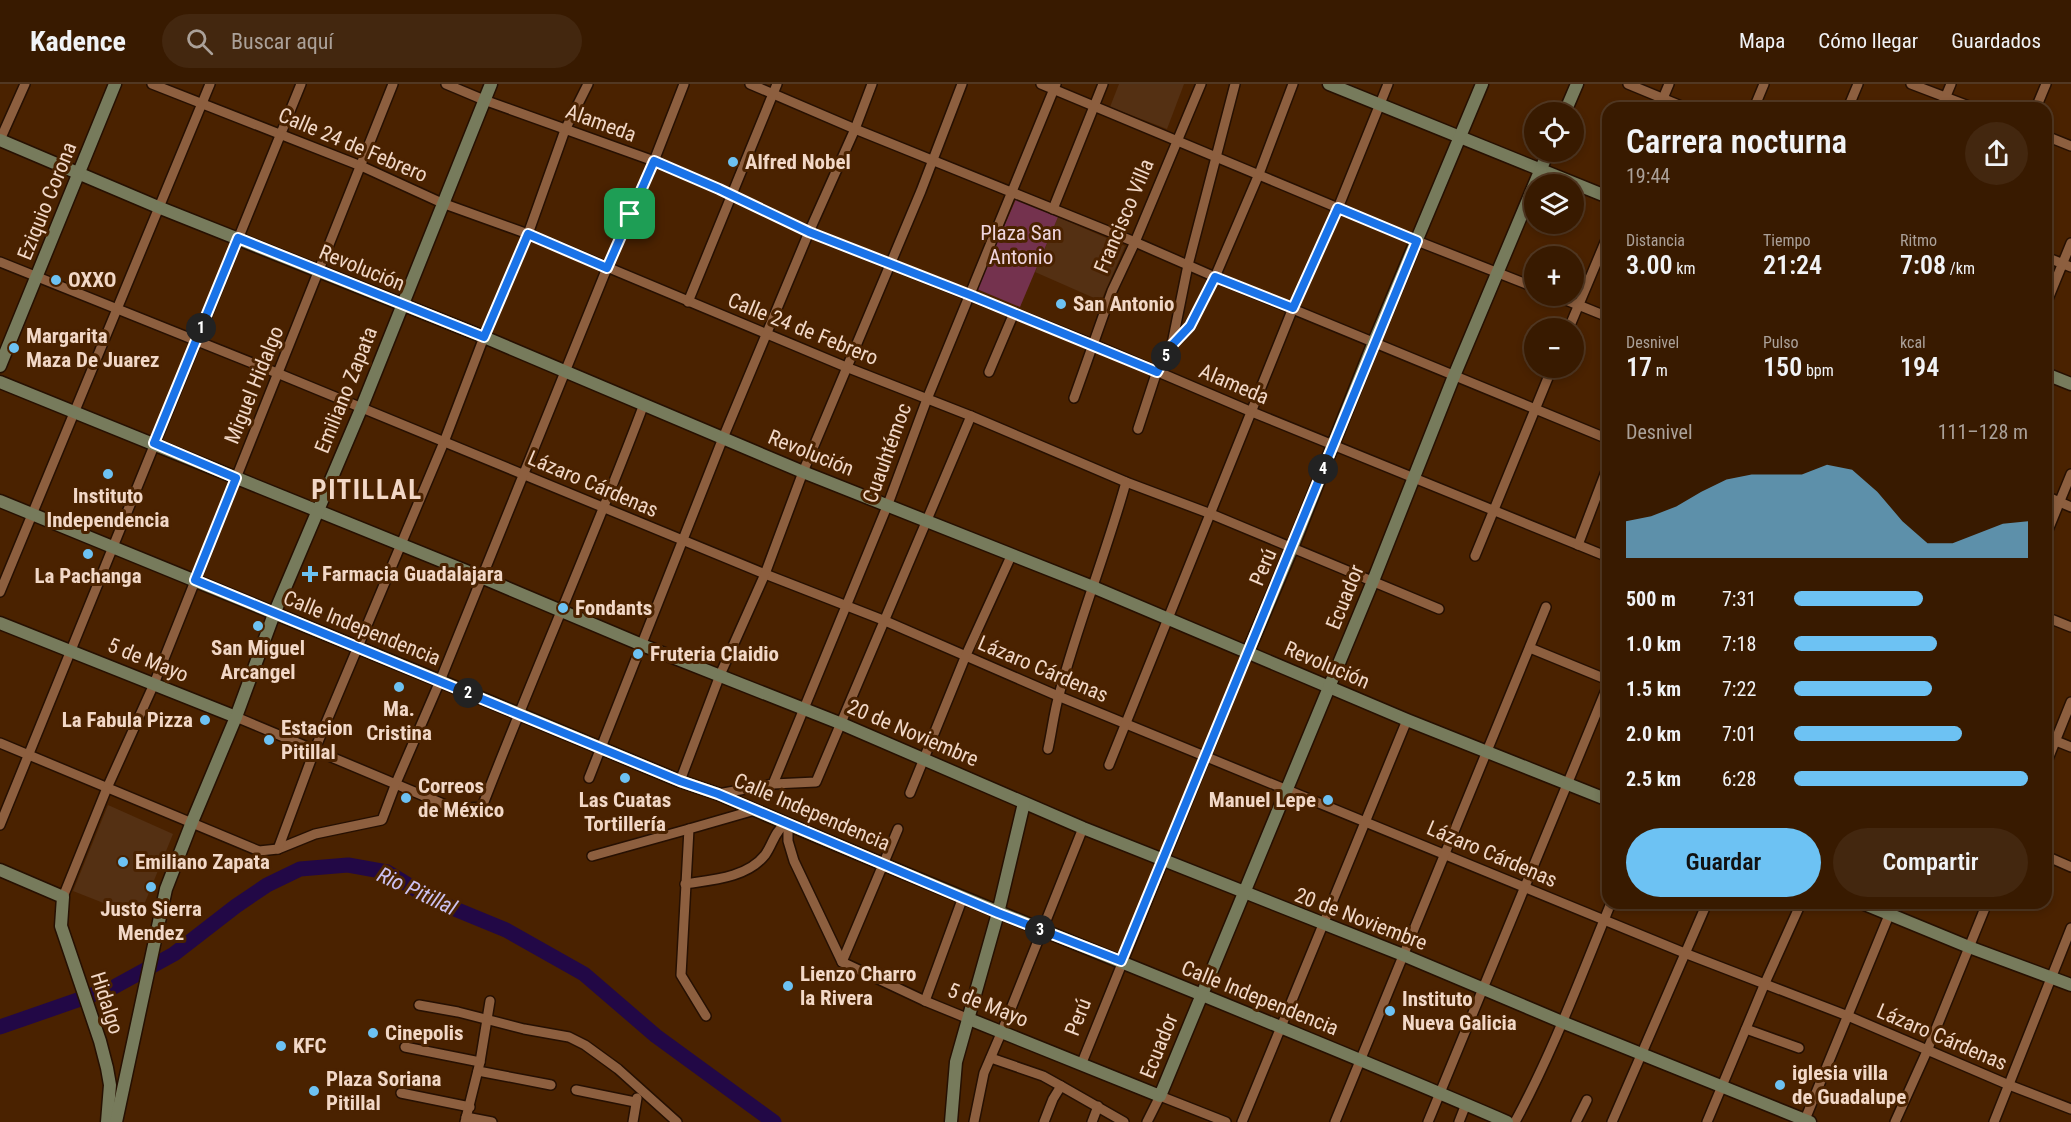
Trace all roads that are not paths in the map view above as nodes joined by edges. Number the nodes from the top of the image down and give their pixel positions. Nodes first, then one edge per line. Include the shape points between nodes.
1 (25, 84) edge
2 (115, 84) edge
3 (153, 84) edge
4 (210, 84) edge
5 (301, 84) edge
6 (393, 84) edge
7 (446, 84) edge
8 (490, 84) edge
9 (588, 84) edge
10 (684, 84) edge
11 (750, 84) edge
12 (777, 84) edge
13 (872, 84) edge
14 (963, 84) edge
15 (1041, 84) edge
16 (1103, 84) edge
17 (1202, 84) edge
18 (1235, 84) edge
19 (1293, 84) edge
20 (1329, 84) edge
21 (1388, 84) edge
22 (1482, 84) edge
23 (1577, 84) edge
24 (1628, 84) edge
25 (1669, 84) edge
26 (1764, 84) edge
27 (1858, 84) edge
28 (1911, 84) edge
29 (1951, 84) edge
30 (2046, 84) edge
31 (1055, 87) edge
32 (773, 94) junction
33 (1946, 97) junction
34 (1663, 98) junction
35 (484, 100) junction
36 (1569, 102) edge
37 (1661, 102) edge
38 (1672, 102) edge
39 (1756, 102) edge
40 (1850, 102) edge
41 (1944, 102) edge
42 (1959, 102) edge
43 (2038, 102) edge
44 (202, 103) junction
45 (1380, 104) junction
46 (1094, 106) junction
47 (855, 129) junction
48 (565, 130) junction
49 (280, 134) junction
50 (1460, 137) junction
51 (2052, 138) edge
52 (0, 140) edge
53 (1177, 141) junction
54 (2071, 146) edge
55 (1215, 157) junction
56 (933, 159) junction
57 (654, 161) junction
58 (1544, 162) edge
59 (361, 166) junction
60 (1540, 170) junction
61 (79, 172) junction
62 (1258, 174) junction
63 (1013, 191) junction
64 (732, 195) junction
65 (1602, 195) edge
66 (442, 202) junction
67 (158, 207) junction
68 (1338, 208) junction
69 (1053, 209) junction
70 (809, 232) junction
71 (528, 234) junction
72 (238, 238) junction
73 (1417, 241) junction
74 (1135, 242) junction
75 (2071, 243) edge
76 (1602, 249) edge
77 (2052, 259) edge
78 (0, 262) edge
79 (889, 262) junction
80 (1188, 265) junction
81 (2067, 265) edge
82 (607, 268) junction
83 (319, 271) junction
84 (1498, 273) junction
85 (1215, 277) junction
86 (37, 278) junction
87 (1524, 283) edge
88 (1584, 292) edge
89 (2052, 293) edge
90 (970, 295) junction
91 (688, 302) junction
92 (402, 305) junction
93 (1583, 306) edge
94 (1293, 308) junction
95 (116, 309) junction
96 (1014, 313) junction
97 (1602, 314) edge
98 (768, 334) junction
99 (484, 337) junction
100 (196, 341) junction
101 (1374, 342) junction
102 (1095, 345) junction
103 (1172, 345) junction
104 (0, 366) edge
105 (846, 367) junction
106 (565, 371) junction
107 (989, 372) dead end
108 (1157, 372) junction
109 (277, 373) junction
110 (1454, 376) junction
111 (2052, 376) edge
112 (1548, 378) edge
113 (0, 382) edge
114 (2071, 384) edge
115 (1074, 398) dead end
116 (927, 399) junction
117 (644, 404) junction
118 (361, 409) junction
119 (1535, 409) junction
120 (74, 412) junction
121 (1252, 412) junction
122 (971, 416) junction
123 (1138, 429) dead end
124 (1602, 437) edge
125 (723, 438) junction
126 (444, 442) junction
127 (154, 443) junction
128 (1333, 445) junction
129 (803, 472) junction
130 (524, 474) junction
131 (2071, 474) edge
132 (1414, 477) junction
133 (236, 478) junction
134 (1602, 482) edge
135 (1126, 483) junction
136 (2052, 499) edge
137 (0, 501) edge
138 (2060, 502) junction
139 (888, 504) junction
140 (2071, 507) edge
141 (605, 508) junction
142 (1494, 509) junction
143 (317, 511) junction
144 (31, 514) junction
145 (1211, 514) junction
146 (926, 520) junction
147 (2052, 521) edge
148 (682, 541) junction
149 (402, 545) junction
150 (1578, 545) junction
151 (112, 548) junction
152 (1292, 548) junction
153 (1012, 554) junction
154 (1602, 555) edge
155 (1475, 556) dead end
156 (765, 574) junction
157 (481, 577) junction
158 (195, 580) junction
159 (1373, 581) junction
160 (1093, 587) junction
161 (0, 592) edge
162 (846, 606) junction
163 (1546, 607) dead end
164 (1439, 609) dead end
165 (562, 611) junction
166 (274, 614) junction
167 (1169, 619) junction
168 (2052, 619) edge
169 (883, 620) junction
170 (0, 623) edge
171 (2071, 627) edge
172 (642, 645) junction
173 (357, 648) junction
174 (1530, 648) junction
175 (71, 650) junction
176 (1248, 652) junction
177 (966, 656) junction
178 (720, 675) junction
179 (1602, 678) edge
180 (440, 681) junction
181 (154, 684) junction
182 (1330, 686) junction
183 (1058, 696) junction
184 (1602, 700) edge
185 (2071, 702) edge
186 (804, 708) junction
187 (518, 715) junction
188 (236, 717) junction
189 (1407, 720) junction
190 (842, 724) junction
191 (1127, 724) junction
192 (2052, 739) edge
193 (2056, 741) junction
194 (0, 743) edge
195 (2071, 747) edge
196 (601, 748) junction
197 (315, 749) junction
198 (1048, 749) dead end
199 (2052, 750) edge
200 (1486, 752) junction
201 (28, 755) junction
202 (1205, 756) junction
203 (924, 759) junction
204 (1109, 765) dead end
205 (589, 778) dead end
206 (680, 781) junction
207 (396, 783) junction
208 (1568, 783) junction
209 (773, 784) junction
210 (107, 788) junction
211 (1286, 789) junction
212 (910, 793) dead end
213 (718, 794) junction
214 (1602, 797) edge
215 (1024, 803) junction
216 (755, 810) junction
217 (1365, 821) junction
218 (192, 822) junction
219 (787, 824) junction
220 (0, 825) edge
221 (1083, 828) junction
222 (689, 829) junction
223 (897, 829) dead end
224 (278, 849) junction
225 (1444, 854) junction
226 (592, 856) dead end
227 (2052, 859) edge
228 (1163, 860) junction
229 (883, 864) junction
230 (2071, 867) edge
231 (0, 870) edge
232 (685, 884) junction
233 (1524, 887) junction
234 (1242, 893) junction
235 (63, 897) junction
236 (963, 897) junction
237 (1609, 909) edge
238 (1705, 909) edge
239 (1799, 909) edge
240 (1892, 909) edge
241 (1894, 909) edge
242 (1984, 909) edge
243 (998, 913) junction
244 (1604, 920) junction
245 (1322, 924) junction
246 (2071, 928) edge
247 (1041, 930) junction
248 (1968, 947) junction
249 (1687, 954) junction
250 (1403, 955) junction
251 (1121, 961) junction
252 (842, 962) junction
253 (2052, 977) junction
254 (1765, 982) junction
255 (2071, 985) edge
256 (1483, 988) junction
257 (1200, 995) junction
258 (490, 1001) dead end
259 (925, 1001) junction
260 (419, 1005) dead end
261 (706, 1016) dead end
262 (1848, 1016) junction
263 (969, 1018) junction
264 (487, 1019) junction
265 (1562, 1022) junction
266 (1282, 1027) junction
267 (1746, 1029) junction
268 (1002, 1031) junction
269 (405, 1047) dead end
270 (1799, 1048) dead end
271 (1927, 1051) junction
272 (1642, 1054) junction
273 (991, 1058) junction
274 (1361, 1059) junction
275 (1080, 1065) junction
276 (479, 1066) junction
277 (551, 1085) dead end
278 (2009, 1085) junction
279 (1061, 1086) junction
280 (1722, 1086) junction
281 (641, 1088) junction
282 (576, 1090) dead end
283 (401, 1093) dead end
284 (1441, 1094) junction
285 (1160, 1096) junction
286 (1587, 1100) dead end
287 (635, 1102) junction
288 (1466, 1104) junction
289 (1098, 1106) junction
290 (470, 1107) junction
291 (2071, 1109) edge
292 (466, 1120) edge
293 (1806, 1121) edge
294 (106, 1122) edge
295 (116, 1122) edge
296 (492, 1122) edge
297 (633, 1122) edge
298 (677, 1122) edge
299 (951, 1122) edge
300 (974, 1122) edge
301 (1044, 1122) edge
302 (1092, 1122) edge
303 (1124, 1122) edge
304 (1148, 1122) edge
305 (1226, 1122) edge
306 (1242, 1122) edge
307 (1335, 1122) edge
308 (1428, 1122) edge
309 (1459, 1122) edge
310 (1507, 1122) edge
311 (1515, 1122) edge
312 (1576, 1122) edge
313 (1612, 1122) edge
314 (1707, 1122) edge
315 (1895, 1122) edge
316 (1994, 1122) edge

1 - 52 street
2 - 61 street, Eziquio Corona
3 - 44 street, Calle 24 de Febrero
4 - 44 street
5 - 49 street
6 - 59 street, Miguel Hidalgo
7 - 35 street, Alameda
8 - 35 street, Emiliano Zapata
9 - 48 street
10 - 57 street
11 - 32 street
12 - 32 street
13 - 47 street
14 - 56 street
15 - 31 street
16 - 46 street
17 - 53 street, Francisco Villa
18 - 55 street
19 - 62 street
20 - 45 street
21 - 45 street
22 - 50 street, Perú
23 - 36 street
24 - 34 street
25 - 34 street
26 - 39 street
27 - 40 street
28 - 33 street
29 - 33 street
30 - 43 street
31 - 46 street
31 - 63 street, Cuauhtémoc
32 - 47 street
32 - 64 street
33 - 41 street
33 - 42 street
34 - 37 street
34 - 38 street
35 - 48 street, Alameda
35 - 66 street, Emiliano Zapata
44 - 49 street, Calle 24 de Febrero
44 - 67 street
45 - 50 street
45 - 68 street
46 - 53 street
46 - 69 street
47 - 56 street
47 - 70 street
48 - 57 street, Alameda
48 - 71 street
49 - 59 street, Calle 24 de Febrero
49 - 72 street
50 - 60 street
50 - 73 street, Perú
51 - 54 street
52 - 61 street, Revolución
53 - 55 street
53 - 74 street, Francisco Villa
55 - 62 street
55 - 80 street
56 - 63 street
56 - 79 street
57 - 64 street, Alameda
57 - 82 street
58 - 60 street, Ecuador
59 - 66 street, Calle 24 de Febrero
59 - 83 street, Miguel Hidalgo
60 - 65 street
60 - 84 street, Ecuador
61 - 67 street, Revolución
61 - 86 street, Eziquio Corona
62 - 68 street
62 - 85 street
63 - 69 street
63 - 90 street, Cuauhtémoc
64 - 70 street, Alameda
64 - 91 street
66 - 71 street, Calle 24 de Febrero
66 - 92 street, Emiliano Zapata
67 - 72 street, Revolución
67 - 95 street
68 - 73 street
68 - 94 street
69 - 74 street
70 - 79 street, Alameda
70 - 98 street
71 - 82 street, Calle 24 de Febrero
71 - 99 street
72 - 83 street, Revolución
72 - 100 street
73 - 84 street
73 - 101 street, Perú
74 - 80 street
74 - 102 street, Francisco Villa via 1112,291
75 - 81 street
76 - 88 street
77 - 81 street
78 - 86 street, Lázaro Cárdenas
79 - 90 street, Alameda
79 - 105 street
80 - 85 street
80 - 103 street
81 - 89 street
82 - 91 street, Calle 24 de Febrero
82 - 106 street
83 - 92 street, Revolución
83 - 109 street, Miguel Hidalgo
84 - 87 street
84 - 110 street, Ecuador
85 - 94 street
85 - 103 street via 1190,326
86 - 95 street, Lázaro Cárdenas
86 - 104 street, Eziquio Corona
90 - 96 street, Alameda
90 - 116 street, Cuauhtémoc
91 - 98 street, Calle 24 de Febrero
92 - 99 street, Revolución
92 - 118 street, Emiliano Zapata
93 - 97 street
94 - 101 street
94 - 121 street
95 - 100 street, Lázaro Cárdenas
95 - 120 street
96 - 102 street, Alameda
96 - 107 street
98 - 105 street, Calle 24 de Febrero
98 - 125 street
99 - 106 street, Revolución
99 - 126 street
100 - 109 street, Lázaro Cárdenas
100 - 127 street
101 - 110 street
101 - 128 street, Perú
102 - 108 street, Alameda
102 - 115 street, Francisco Villa
103 - 108 street
105 - 116 street, Calle 24 de Febrero
105 - 129 street
106 - 117 street, Revolución
106 - 130 street
108 - 121 street, Alameda
108 - 123 street
109 - 118 street, Lázaro Cárdenas
109 - 133 street, Miguel Hidalgo
110 - 119 street
110 - 132 street, Ecuador
111 - 114 street
112 - 119 street
113 - 120 street, 20 de Noviembre
116 - 122 street, Calle 24 de Febrero
116 - 139 street, Cuauhtémoc
117 - 125 street, Revolución
117 - 141 street
118 - 126 street, Lázaro Cárdenas
118 - 143 street, Emiliano Zapata
119 - 124 street
119 - 142 street
120 - 127 street, 20 de Noviembre
120 - 144 street
121 - 128 street, Alameda
121 - 145 street
122 - 135 street, Calle 24 de Febrero
122 - 146 street
125 - 129 street, Revolución
125 - 148 street
126 - 130 street, Lázaro Cárdenas
126 - 149 street
127 - 133 street, 20 de Noviembre
127 - 151 street
128 - 132 street, Alameda
128 - 152 street, Perú
129 - 139 street, Revolución
129 - 156 street
130 - 141 street, Lázaro Cárdenas
130 - 157 street
131 - 138 street
132 - 142 street, Alameda
132 - 159 street, Ecuador
133 - 143 street, 20 de Noviembre
133 - 158 street, Miguel Hidalgo
134 - 150 street
135 - 145 street, Calle 24 de Febrero
135 - 160 street
136 - 138 street
137 - 144 street, Calle Independencia
138 - 140 street
138 - 147 street
139 - 146 street, Revolución
139 - 162 street, Cuauhtémoc
141 - 148 street, Lázaro Cárdenas
141 - 165 street
142 - 150 street, Alameda
142 - 155 street
143 - 149 street, 20 de Noviembre
143 - 166 street, Emiliano Zapata
144 - 151 street, Calle Independencia
144 - 161 street
145 - 152 street, Calle 24 de Febrero
145 - 167 street
146 - 153 street, Revolución
146 - 169 street
148 - 156 street, Lázaro Cárdenas
148 - 172 street
149 - 157 street, 20 de Noviembre
149 - 173 street
150 - 154 street, Alameda
151 - 158 street, Calle Independencia
151 - 175 street
152 - 159 street, Calle 24 de Febrero
152 - 176 street, Perú
153 - 160 street, Revolución
153 - 177 street
156 - 162 street, Lázaro Cárdenas
156 - 178 street
157 - 165 street, 20 de Noviembre
157 - 180 street
158 - 166 street, Calle Independencia
158 - 181 street, Miguel Hidalgo
159 - 164 street, Calle 24 de Febrero
159 - 182 street, Ecuador
160 - 167 street, Revolución
160 - 183 street
162 - 169 street, Lázaro Cárdenas
162 - 186 street, Cuauhtémoc
163 - 174 street
165 - 172 street, 20 de Noviembre
165 - 187 street
166 - 173 street, Calle Independencia
166 - 188 street, Emiliano Zapata
167 - 176 street, Revolución
167 - 191 street
168 - 171 street
169 - 177 street, Lázaro Cárdenas
169 - 190 street
170 - 175 street, 5 de Mayo
172 - 178 street, 20 de Noviembre
172 - 196 street
173 - 180 street, Calle Independencia
173 - 197 street
174 - 179 street
174 - 200 street
175 - 181 street, 5 de Mayo
175 - 201 street
176 - 182 street, Revolución
176 - 202 street, Perú
177 - 183 street, Lázaro Cárdenas
177 - 203 street
178 - 186 street, 20 de Noviembre
178 - 206 street
180 - 187 street, Calle Independencia
180 - 207 street
181 - 188 street, 5 de Mayo
181 - 210 street, Miguel Hidalgo
182 - 189 street, Revolución
182 - 211 street, Ecuador
183 - 191 street, Lázaro Cárdenas
183 - 198 street
184 - 208 street
185 - 193 street
186 - 190 street, 20 de Noviembre
186 - 209 street, Cuauhtémoc
187 - 196 street, Calle Independencia
187 - 207 street, 5 de Mayo via 482,807 455,809
188 - 197 street, 5 de Mayo
188 - 218 street, Emiliano Zapata
189 - 200 street, Revolución
189 - 217 street
190 - 203 street, 20 de Noviembre
190 - 209 street via 816,782
191 - 202 street, Lázaro Cárdenas
191 - 204 street
192 - 193 street
193 - 195 street
193 - 199 street
194 - 201 street
196 - 205 street
196 - 206 street, Calle Independencia
197 - 207 street, 5 de Mayo
197 - 224 street
200 - 208 street, Revolución
200 - 225 street
201 - 210 street
201 - 220 street
202 - 211 street, Lázaro Cárdenas
202 - 228 street, Perú
203 - 212 street
203 - 215 street, 20 de Noviembre
206 - 213 street, Calle Independencia
207 - 224 street via 382,820 315,834
208 - 214 street, Revolución
208 - 233 street
209 - 213 street
210 - 218 street
210 - 235 street, Miguel Hidalgo
211 - 217 street, Lázaro Cárdenas
211 - 234 street, Ecuador
213 - 216 street, Calle Independencia
215 - 221 street, 20 de Noviembre
215 - 243 street
216 - 219 street, Calle Independencia
216 - 222 street
217 - 225 street, Lázaro Cárdenas
217 - 245 street
218 - 224 street via 259,851
218 - 295 street, Emiliano Zapata via 166,889
219 - 229 street, Calle Independencia
219 - 232 street via 774,835 765,855 750,868 720,879
219 - 252 street via 794,861
221 - 228 street, 20 de Noviembre
221 - 247 street
222 - 226 street
222 - 232 street
223 - 229 street
225 - 233 street, Lázaro Cárdenas
225 - 250 street
227 - 230 street
228 - 234 street, 20 de Noviembre
228 - 251 street, Perú
229 - 236 street, Calle Independencia
229 - 252 street
231 - 235 street
232 - 261 street via 681,975
233 - 244 street, Lázaro Cárdenas
233 - 256 street
234 - 245 street, 20 de Noviembre
234 - 257 street, Ecuador
235 - 294 street, Hidalgo via 61,926 107,1068 110,1085
236 - 243 street, Calle Independencia
236 - 259 street
237 - 244 street
238 - 249 street
239 - 254 street
240 - 262 street
241 - 248 street
242 - 248 street
243 - 247 street, Calle Independencia
243 - 263 street
244 - 249 street, Lázaro Cárdenas
244 - 265 street
245 - 250 street, 20 de Noviembre
245 - 266 street
246 - 253 street
247 - 251 street, Calle Independencia
247 - 268 street
248 - 253 street
248 - 271 street
249 - 254 street, Lázaro Cárdenas
249 - 272 street
250 - 256 street, 20 de Noviembre
250 - 274 street
251 - 257 street, Calle Independencia
251 - 275 street, Perú
252 - 259 street, 5 de Mayo
253 - 255 street
253 - 278 street
254 - 262 street, Lázaro Cárdenas
254 - 267 street
256 - 265 street, 20 de Noviembre
256 - 284 street
257 - 266 street, Calle Independencia
257 - 285 street, Ecuador
258 - 264 street
259 - 263 street, 5 de Mayo
260 - 264 street
262 - 271 street, Lázaro Cárdenas
262 - 293 street
263 - 268 street, 5 de Mayo
263 - 299 street via 956,1062
264 - 276 street
264 - 281 street via 569,1036
265 - 272 street, 20 de Noviembre
265 - 311 street
266 - 274 street, Calle Independencia
266 - 306 street
267 - 270 street
267 - 280 street
268 - 273 street
268 - 275 street, 5 de Mayo
269 - 276 street
271 - 278 street, Lázaro Cárdenas
271 - 315 street
272 - 280 street, 20 de Noviembre
272 - 313 street
273 - 279 street
273 - 300 street
274 - 284 street, Calle Independencia
274 - 307 street
275 - 285 street, 5 de Mayo
276 - 277 street
276 - 290 street
278 - 291 street, Lázaro Cárdenas
278 - 316 street
279 - 289 street
279 - 301 street
280 - 293 street, 20 de Noviembre
280 - 314 street
281 - 287 street
281 - 298 street
282 - 287 street
283 - 290 street
284 - 288 street, Calle Independencia
284 - 308 street
285 - 304 street, Ecuador
285 - 305 street, 5 de Mayo
286 - 312 street
287 - 297 street
288 - 309 street
288 - 310 street, Calle Independencia
289 - 302 street
289 - 303 street
290 - 292 street
292 - 296 street

